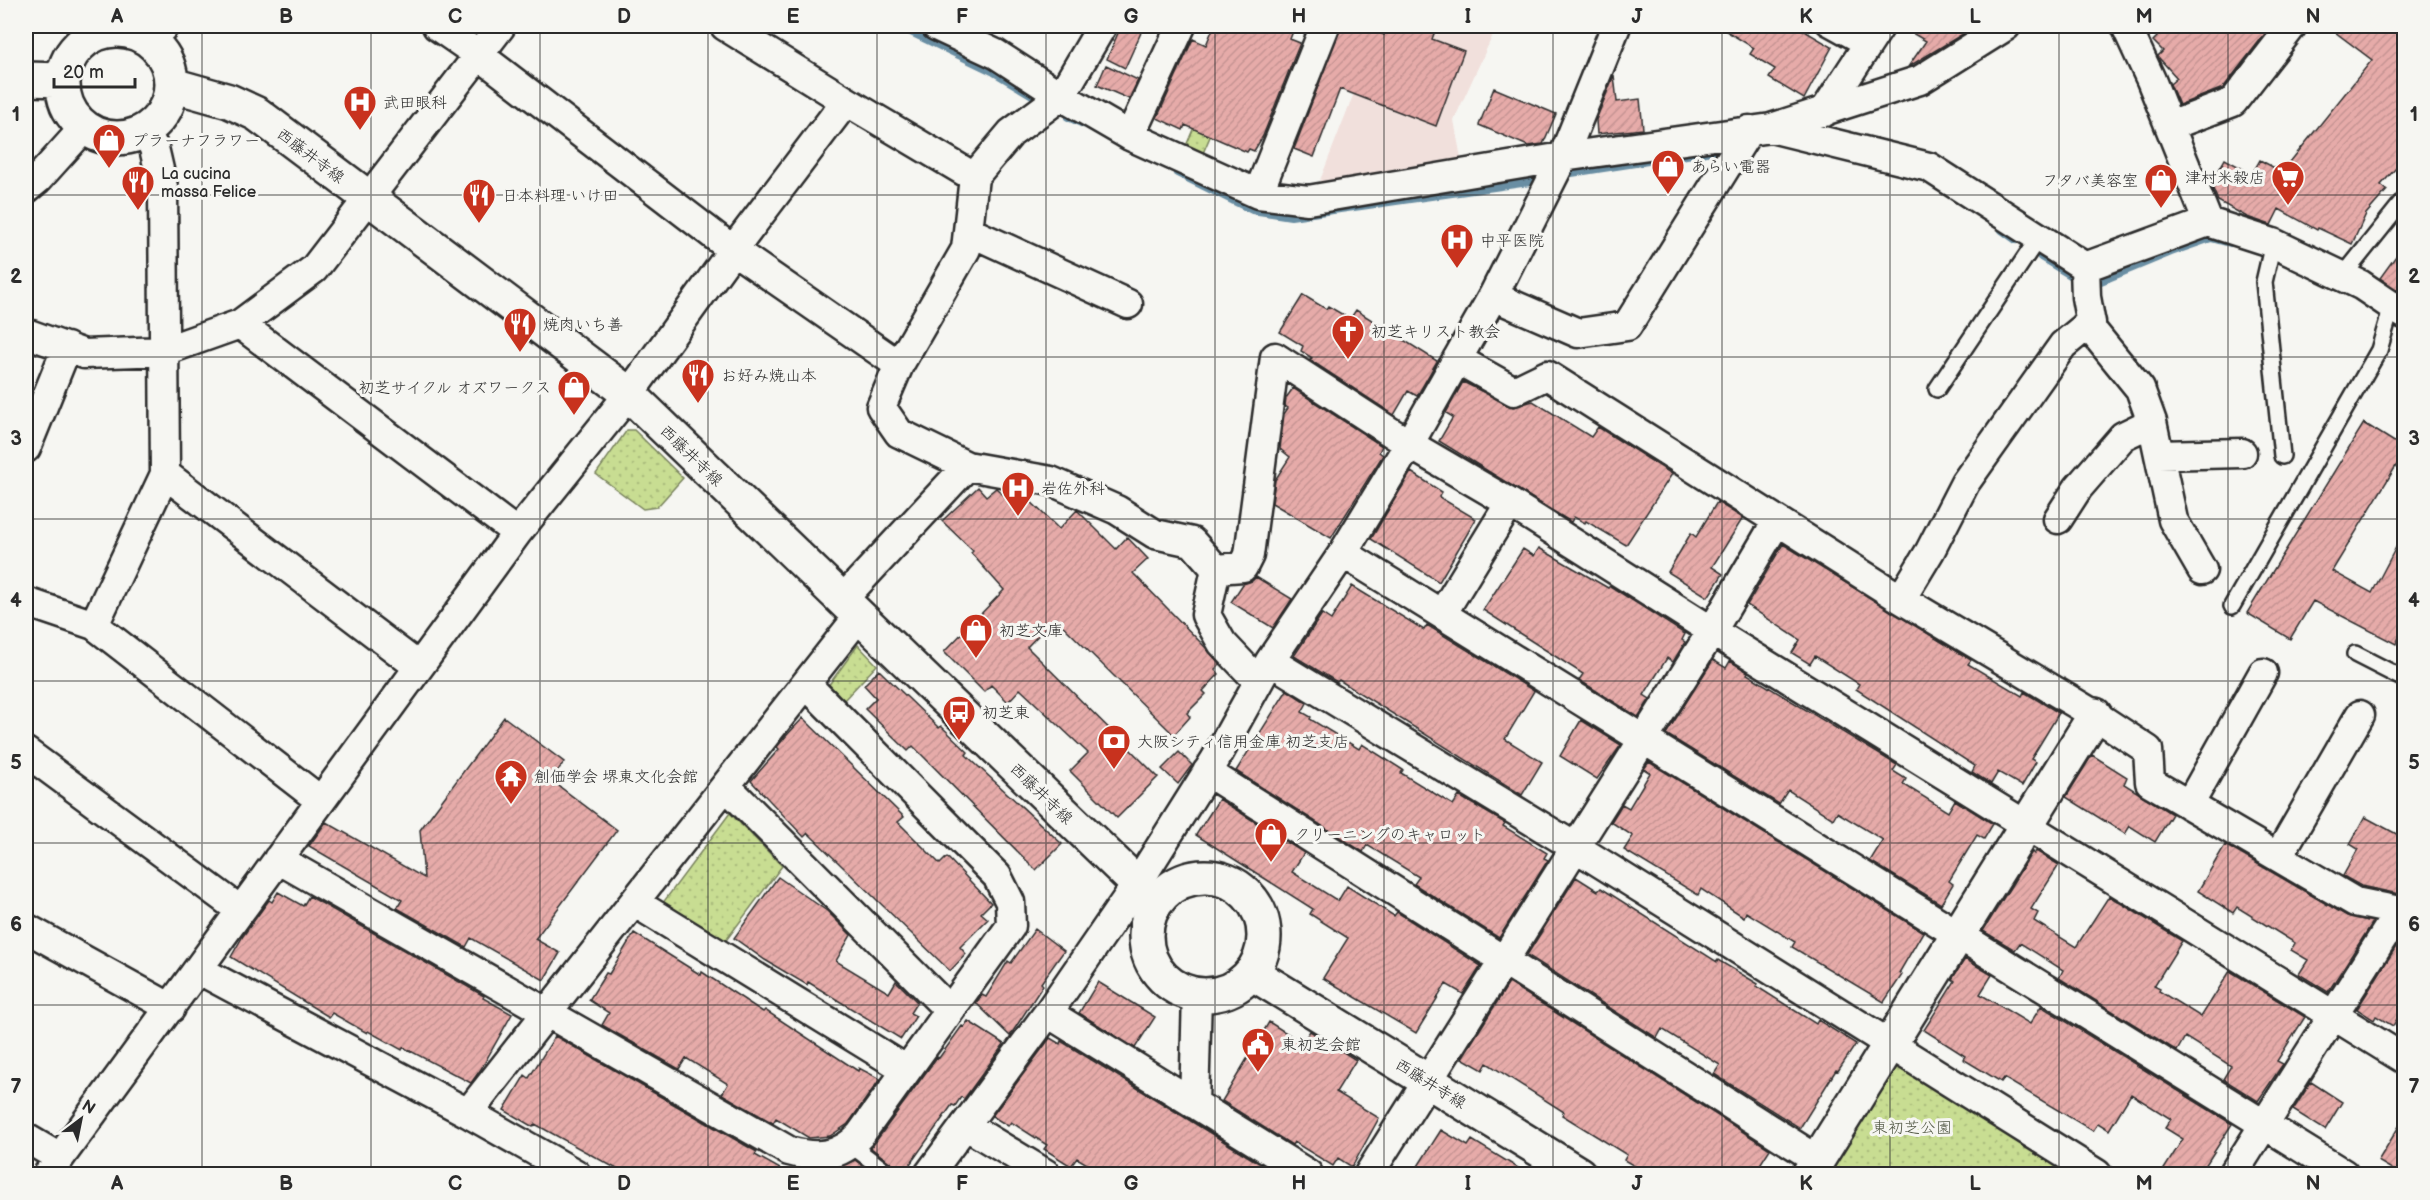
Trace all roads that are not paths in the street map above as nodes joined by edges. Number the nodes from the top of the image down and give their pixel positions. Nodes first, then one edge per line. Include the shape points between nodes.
1 (437, 26) edge
2 (501, 26) edge
3 (725, 26) edge
4 (936, 26) edge
5 (1102, 26) edge
6 (1181, 26) edge
7 (1325, 26) edge
8 (1616, 26) edge
9 (1826, 26) edge
10 (2006, 26) edge
11 (2126, 26) edge
12 (2292, 26) edge
13 (85, 33) edge
14 (157, 33) edge
15 (1872, 37) edge
16 (479, 55) junction
17 (26, 79) edge
18 (63, 80) junction
19 (172, 85) junction
20 (1061, 96) junction
21 (846, 101) junction
22 (1824, 112) junction
23 (2170, 126) junction
24 (84, 128) junction
25 (1760, 129) junction
26 (145, 131) junction
27 (1130, 136) junction
28 (1563, 157) junction
29 (974, 177) junction
30 (26, 189) edge
31 (1258, 194) junction
32 (368, 199) junction
33 (2404, 200) edge
34 (2208, 222) junction
35 (968, 231) junction
36 (2039, 237) junction
37 (2273, 243) junction
38 (733, 250) junction
39 (2085, 267) junction
40 (2343, 276) junction
41 (1493, 297) junction
42 (1128, 304) dead end
43 (2398, 310) edge
44 (2091, 322) junction
45 (240, 324) junction
46 (26, 333) edge
47 (67, 347) junction
48 (164, 351) junction
49 (1457, 359) junction
50 (899, 365) junction
51 (1937, 389) dead end
52 (629, 394) junction
53 (2152, 422) junction
54 (27, 441) edge
55 (1408, 444) junction
56 (2242, 453) dead end
57 (2159, 455) junction
58 (2282, 456) dead end
59 (967, 466) junction
60 (165, 474) junction
61 (1510, 503) junction
62 (2058, 519) dead end
63 (1777, 521) junction
64 (518, 533) junction
65 (1343, 553) junction
66 (1216, 568) junction
67 (2202, 570) dead end
68 (1901, 599) junction
69 (26, 602) edge
70 (2232, 606) dead end
71 (851, 608) junction
72 (1442, 614) junction
73 (94, 625) junction
74 (1712, 631) junction
75 (2355, 654) dead end
76 (420, 667) junction
77 (1264, 671) junction
78 (2262, 673) dead end
79 (2404, 679) edge
80 (806, 684) junction
81 (2095, 715) junction
82 (2360, 715) dead end
83 (1643, 740) junction
84 (26, 752) edge
85 (1207, 772) junction
86 (726, 786) junction
87 (321, 801) junction
88 (2189, 805) junction
89 (2027, 825) junction
90 (1575, 847) junction
91 (2278, 857) junction
92 (278, 859) junction
93 (1146, 893) junction
94 (634, 902) junction
95 (240, 910) junction
96 (2402, 911) edge
97 (26, 928) edge
98 (1958, 934) junction
99 (1503, 960) junction
100 (199, 970) junction
101 (1252, 973) junction
102 (1197, 995) junction
103 (171, 1008) junction
104 (950, 1010) junction
105 (548, 1012) junction
106 (1048, 1013) junction
107 (2334, 1015) junction
108 (1890, 1043) junction
109 (2404, 1059) edge
110 (907, 1070) junction
111 (1428, 1081) junction
112 (1194, 1104) junction
113 (468, 1113) junction
114 (965, 1125) junction
115 (2264, 1125) junction
116 (26, 1138) edge
117 (851, 1145) junction
118 (54, 1166) edge
119 (1813, 1167) edge
120 (558, 1170) edge
121 (2088, 1172) edge
122 (890, 1174) edge
123 (929, 1174) edge
124 (1046, 1174) edge
125 (1308, 1174) edge
126 (1369, 1174) edge
127 (1579, 1174) edge
128 (2233, 1174) edge
129 (2344, 1174) edge

1 - 16 street
2 - 16 street
3 - 21 street
4 - 20 street via 996,54
5 - 20 street
6 - 27 street
7 - 31 street
8 - 28 street
9 - 15 lane
10 - 22 street via 1920,80
11 - 23 street
12 - 23 street via 2233,102
13 - 14 main road
13 - 18 main road via 66,65
14 - 19 main road
15 - 22 street
16 - 32 street
16 - 38 street
17 - 18 main road
18 - 24 main road via 64,98
19 - 26 main road via 162,115
19 - 32 main road, 西藤井寺線 via 230,101 257,114
20 - 27 street
20 - 29 street via 1011,133
21 - 29 street
21 - 38 street
22 - 25 street
23 - 34 street
24 - 26 main road via 119,139
24 - 30 street
25 - 28 street
25 - 36 street via 1929,166
25 - 41 street via 1628,326 1578,333
26 - 48 street via 154,148 163,186
27 - 31 street
28 - 31 street via 1308,200
28 - 41 street
29 - 35 street
32 - 45 street via 314,269
32 - 52 main road, 西藤井寺線
33 - 40 lane
34 - 37 street
34 - 39 street
35 - 42 street
35 - 50 street via 966,249
36 - 39 street
36 - 51 lane
37 - 40 street
37 - 58 lane via 2264,282
38 - 50 street
38 - 52 street
39 - 44 street
40 - 43 street
41 - 49 street
43 - 70 lane
44 - 53 street via 2092,330 2140,389
44 - 68 street via 2063,345 1965,483
45 - 48 street
45 - 64 street
46 - 47 street
47 - 48 street via 84,354
47 - 54 street
48 - 60 street
49 - 55 street
49 - 63 street via 1514,390 1547,375
50 - 59 street via 881,407 899,433
52 - 64 street
52 - 71 main road, 西藤井寺線
53 - 57 street
53 - 62 street via 2123,436 2078,488
55 - 61 street
55 - 65 street
55 - 66 street via 1275,357 1249,555 1243,567
56 - 57 street
57 - 67 street via 2173,520
59 - 66 street via 1051,481 1117,510 1155,534 1192,542
59 - 71 street
60 - 73 street
60 - 76 street
61 - 72 street
61 - 74 street
63 - 68 street
63 - 74 street
64 - 76 street
65 - 72 street
65 - 77 street
66 - 77 street via 1206,615 1222,643
68 - 81 street
69 - 73 street
71 - 80 street
71 - 93 main road, 西藤井寺線
72 - 83 street
73 - 87 street
74 - 83 street
74 - 89 street
75 - 79 lane
76 - 87 street
77 - 85 street
77 - 90 street
78 - 88 street
80 - 86 street
80 - 104 street via 998,876 1010,902 1011,926
81 - 88 street via 2148,750 2150,782
81 - 89 main road
82 - 91 street
83 - 90 street
83 - 98 street
84 - 95 street
85 - 93 street
85 - 99 street
86 - 94 street
86 - 104 street
87 - 92 street
88 - 91 street
89 - 98 main road
89 - 107 street
90 - 99 street
90 - 108 street
91 - 96 street via 2355,902
92 - 95 street
92 - 105 street
93 - 101 main road via 1204,877 1223,880 1240,889 1262,919 1261,957
93 - 102 main road via 1145,940 1150,960 1161,977 1178,989
93 - 106 street
94 - 105 street
94 - 110 street
95 - 100 street
96 - 107 street
97 - 103 street
98 - 108 main road
98 - 115 street
99 - 111 street
99 - 119 street
100 - 103 street
100 - 113 street
101 - 102 main road via 1236,987 1218,995
101 - 111 main road, 西藤井寺線
102 - 112 street
103 - 118 street
104 - 110 street
105 - 113 street
105 - 117 street via 789,1151 820,1157
106 - 112 street
106 - 114 street
107 - 109 street
107 - 115 street
108 - 119 main road
108 - 121 street
110 - 117 street
111 - 126 street
111 - 127 main road, 西藤井寺線
112 - 125 street
113 - 120 street
114 - 123 street
114 - 124 street
115 - 128 street
115 - 129 street
116 - 118 street
117 - 122 lane

